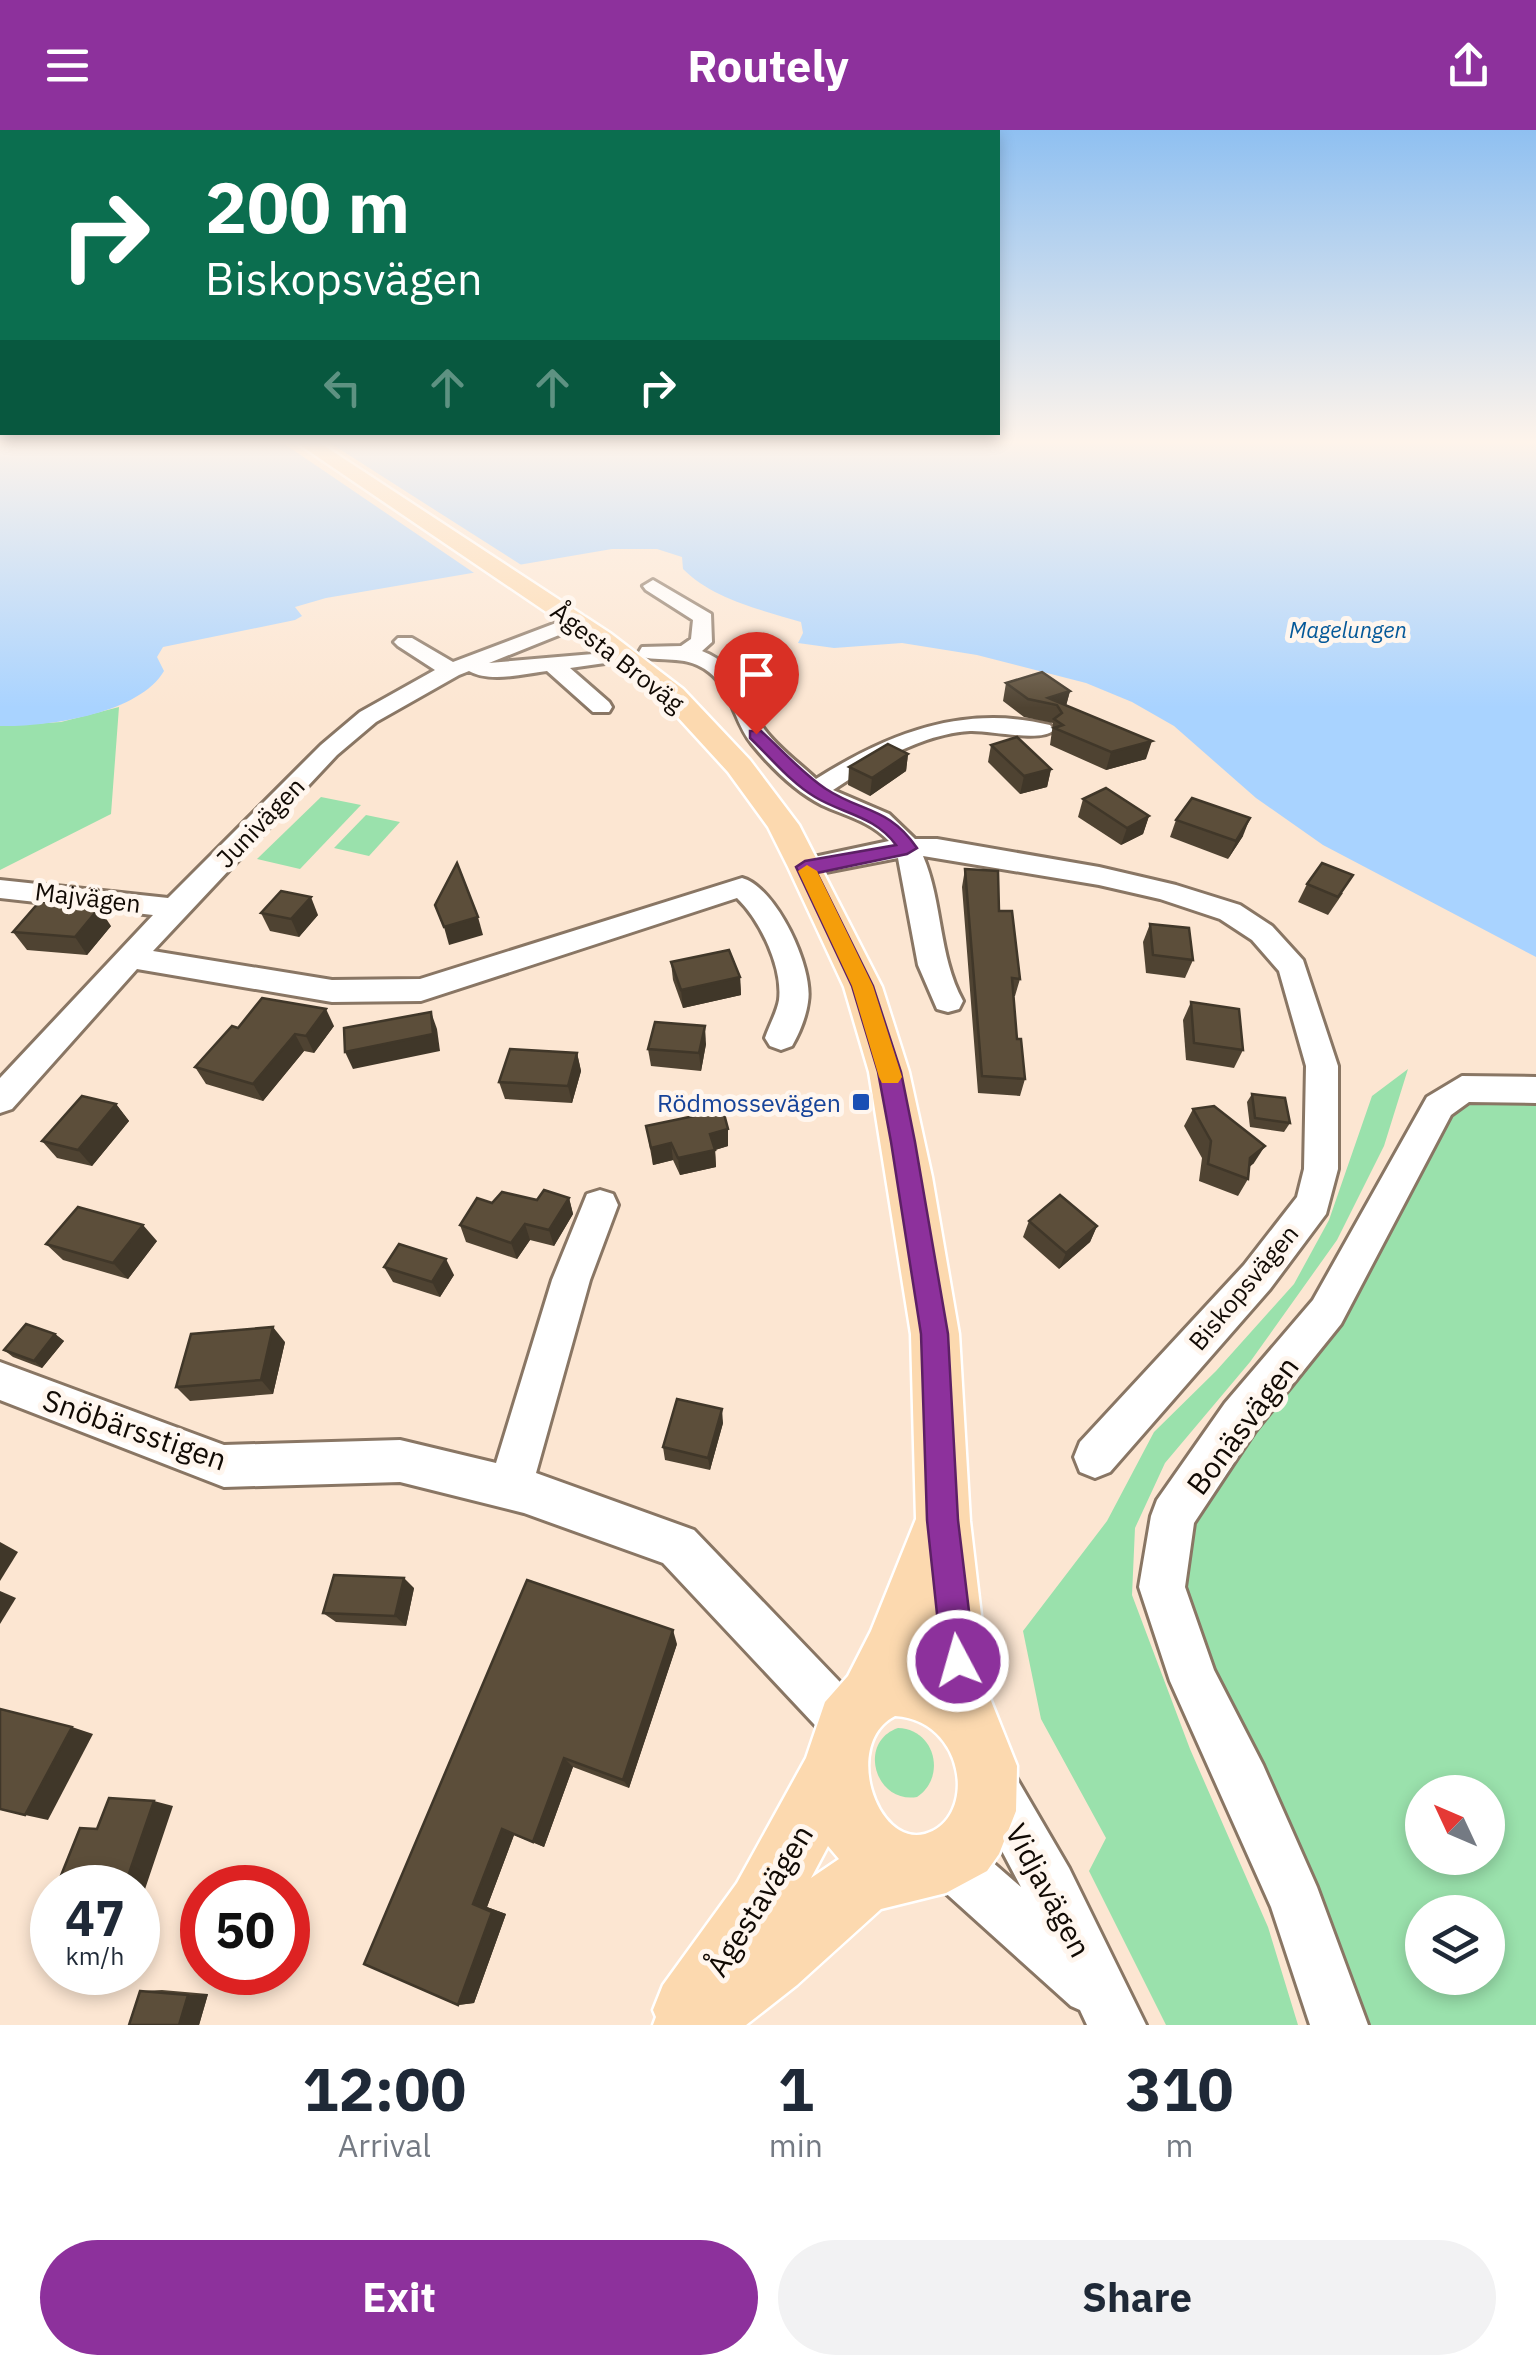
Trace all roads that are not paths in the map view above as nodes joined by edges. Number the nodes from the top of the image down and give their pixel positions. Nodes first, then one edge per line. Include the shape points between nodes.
1 (441, 531) edge
2 (653, 586) dead end
3 (577, 621) junction
4 (405, 642) dead end
5 (650, 652) dead end
6 (687, 652) junction
7 (597, 658) dead end
8 (552, 664) junction
9 (469, 673) junction
10 (602, 707) dead end
11 (1042, 730) dead end
12 (816, 790) junction
13 (907, 848) junction
14 (805, 867) junction
15 (0, 889) edge
16 (175, 908) junction
17 (134, 958) junction
18 (948, 1001) dead end
19 (781, 1038) dead end
20 (1536, 1090) edge
21 (0, 1100) edge
22 (600, 1205) dead end
23 (0, 1381) edge
24 (1094, 1457) dead end
25 (510, 1488) junction
26 (942, 1520) junction
27 (962, 1712) junction
28 (850, 1729) junction
29 (988, 1778) junction
30 (930, 1863) junction
31 (1113, 2014) edge
32 (678, 2025) edge
33 (688, 2025) edge
34 (1338, 2025) edge

1 - 3 main road, Ågesta Broväg
2 - 6 street via 704,618 700,642
3 - 9 street, Junivägen
3 - 14 main road, Ågesta Broväg via 706,728 783,825
4 - 9 street
5 - 6 street
6 - 12 street via 722,672 756,734
7 - 8 street
8 - 9 street
8 - 10 street
9 - 16 street, Junivägen via 368,717
11 - 12 street via 999,724 941,728
12 - 13 street via 875,816
13 - 14 street, Biskopsvägen
13 - 18 street via 936,983
13 - 24 street, Biskopsvägen via 936,847 1166,891 1230,912 1293,967 1322,1066 1321,1169 1312,1203 1257,1278
14 - 26 main road, Ågesta Broväg via 863,986 889,1072 935,1334
15 - 16 street, Majvägen
16 - 17 street, Junivägen
17 - 19 street via 332,991 420,990 742,887 766,909 791,972 794,1000
17 - 21 street, Junivägen
20 - 34 street, Bonäsvägen via 1462,1089 1439,1106 1328,1312 1240,1418 1173,1516 1162,1587 1194,1681 1298,1906
22 - 25 street
23 - 25 street, Snöbärsstigen via 224,1466 400,1460
25 - 28 street, Snöbärsstigen via 678,1546
26 - 27 main road, Ågesta Broväg
26 - 28 main road, Ågesta Broväg via 893,1649
27 - 28 main road via 934,1690 904,1683
27 - 29 main road via 982,1746
28 - 30 main road via 844,1813 857,1835 880,1856
28 - 32 main road, Ågestavägen via 761,1907
29 - 30 main road via 976,1831
29 - 31 street, Vidjavägen
30 - 31 street, Vidjavägen via 1022,1921
30 - 33 main road, Ågestavägen via 858,1885

